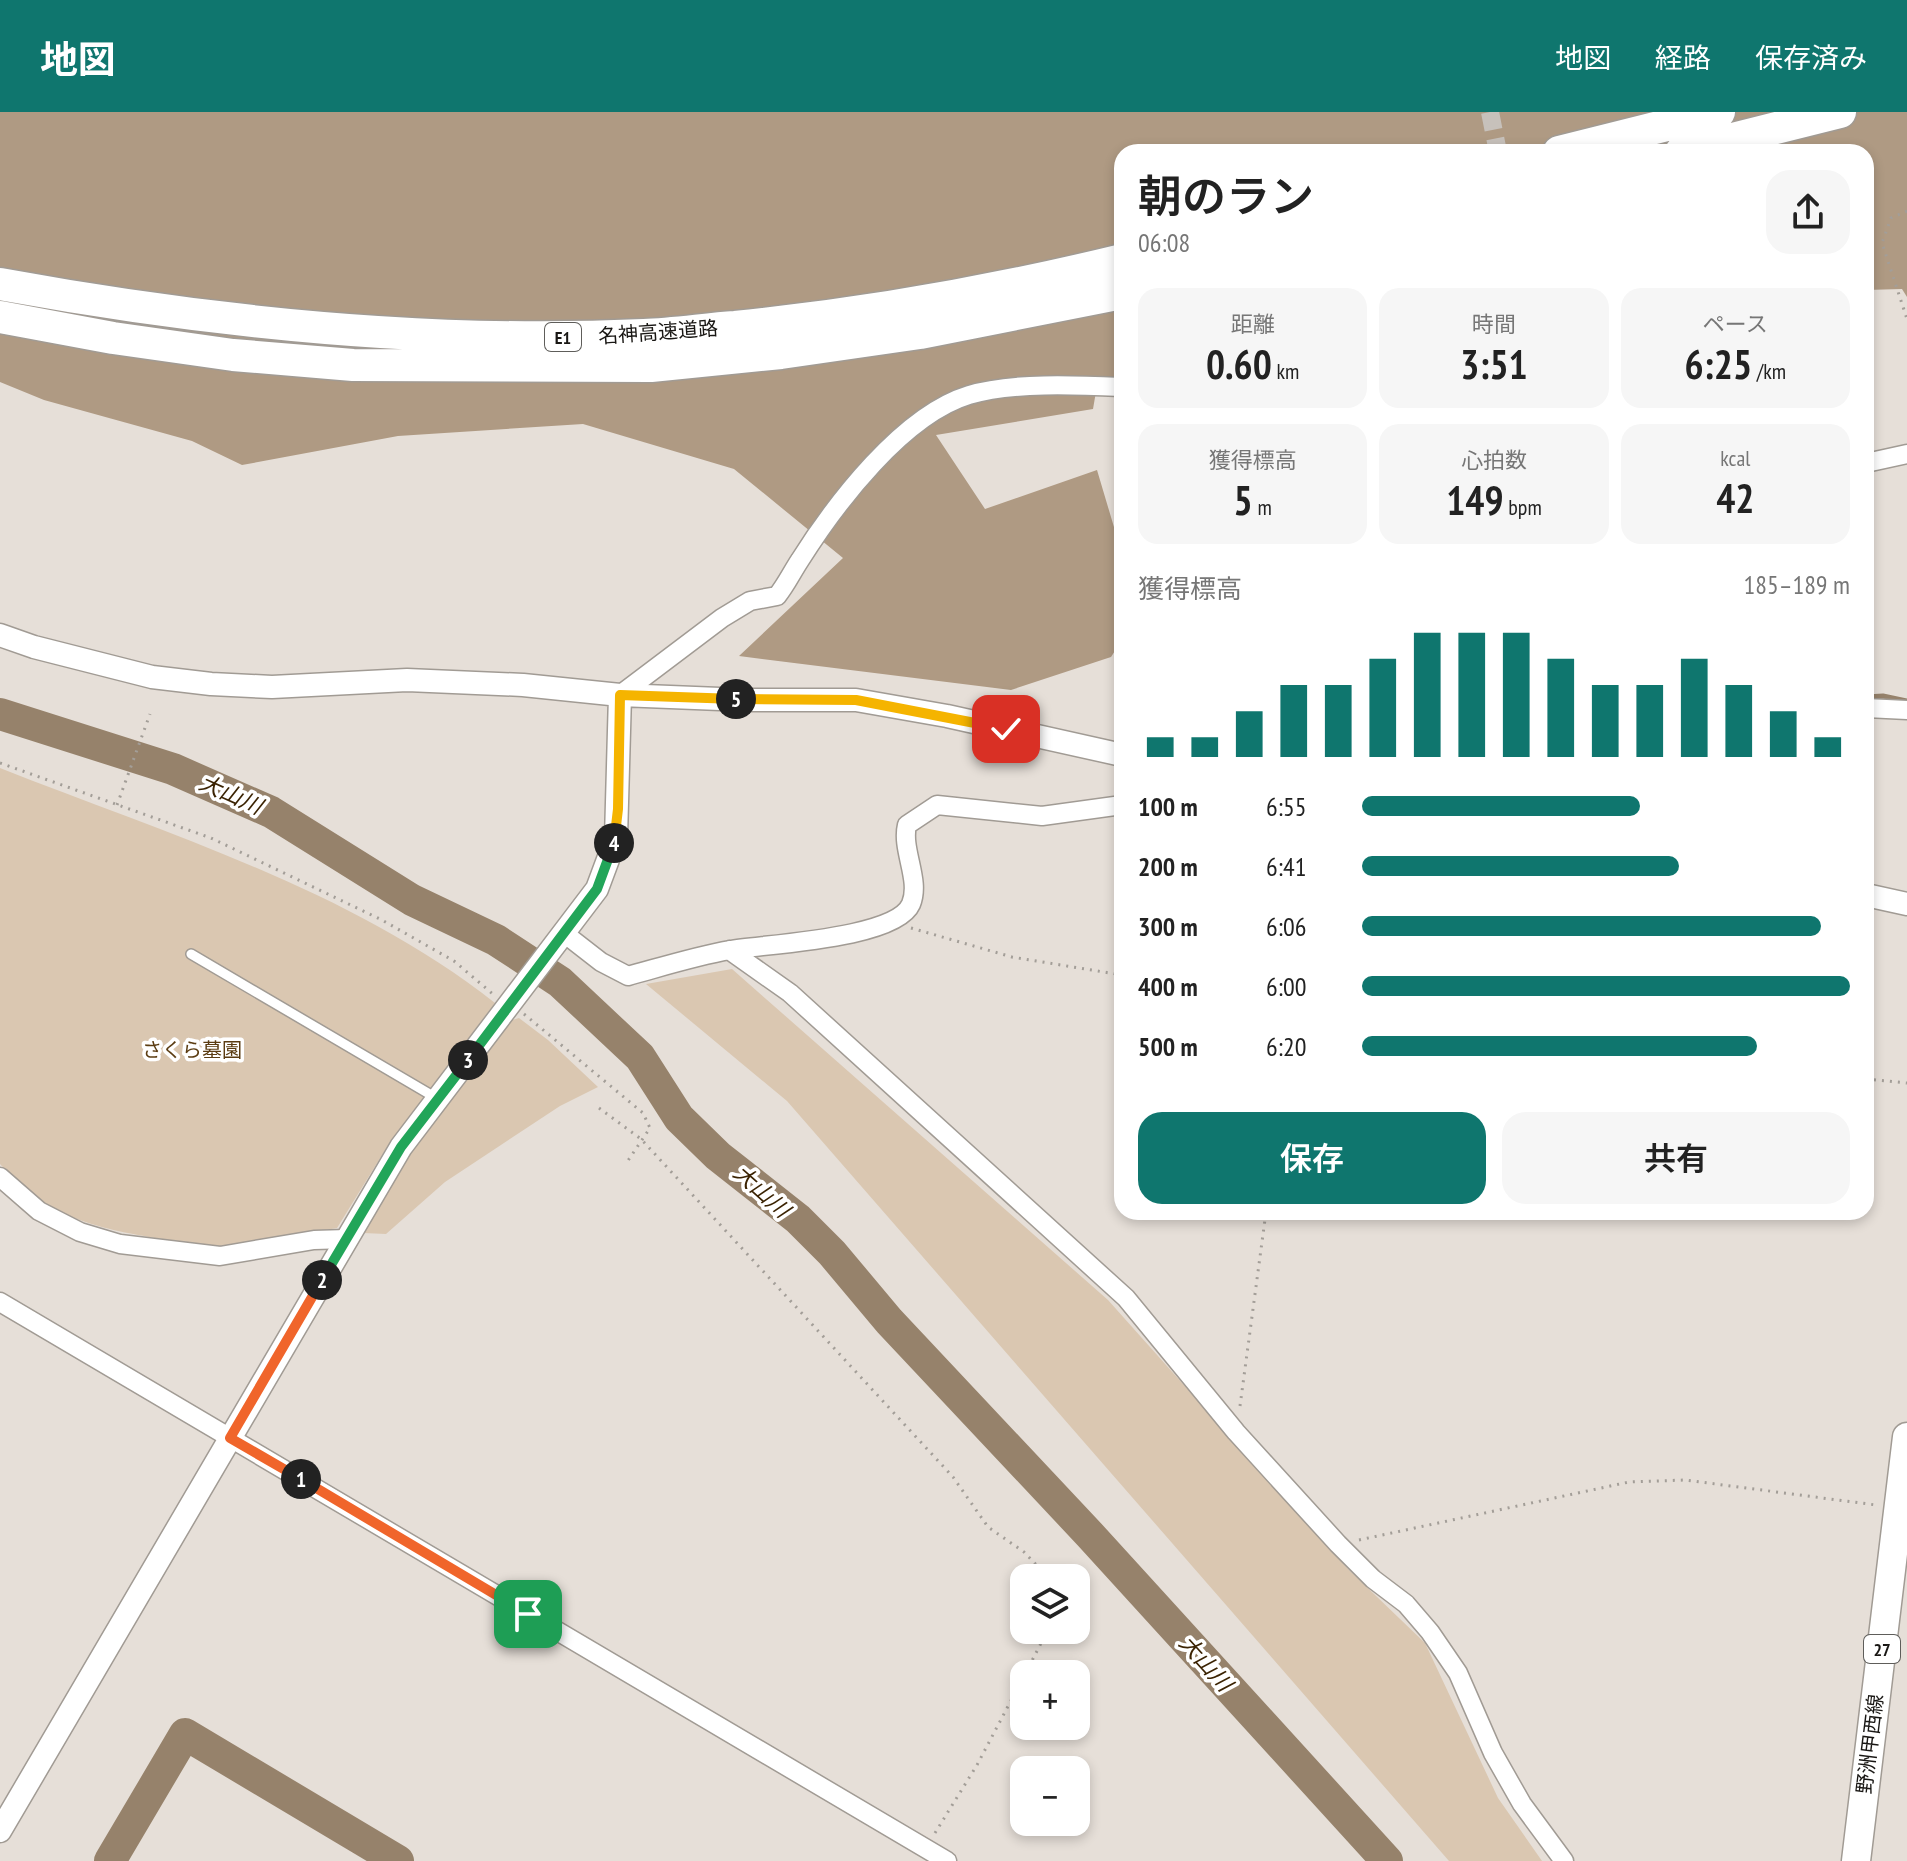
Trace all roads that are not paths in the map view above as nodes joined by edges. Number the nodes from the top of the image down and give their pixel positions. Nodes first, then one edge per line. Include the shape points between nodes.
1 (1719, 112) edge
2 (1840, 112) edge
3 (1591, 144) edge
4 (1713, 144) edge
5 (1114, 262) edge
6 (0, 284) edge
7 (1114, 295) edge
8 (0, 317) edge
9 (1114, 387) edge
10 (1907, 454) edge
11 (1874, 461) edge
12 (0, 635) edge
13 (620, 695) junction
14 (1874, 708) edge
15 (1907, 710) edge
16 (1114, 753) edge
17 (1114, 806) edge
18 (1874, 897) edge
19 (1907, 904) edge
20 (563, 936) junction
21 (729, 950) junction
22 (191, 954) dead end
23 (438, 1099) junction
24 (0, 1177) edge
25 (347, 1239) junction
26 (0, 1302) edge
27 (1907, 1437) edge
28 (230, 1438) junction
29 (0, 1831) edge
30 (947, 1861) edge
31 (1564, 1861) edge
32 (1856, 1861) edge

1 - 3 highway
2 - 4 highway
5 - 6 highway, 名神高速道路 / E1 via 915,304 776,323 647,335 513,338 357,332 118,306
7 - 8 highway, 名神高速道路 / E1 via 920,333 651,366 353,365 218,353
9 - 13 street via 1018,388 969,395 933,411 888,448 854,486 777,596 750,601 722,618
10 - 11 street
12 - 13 street via 152,677 211,684 272,687 407,680
13 - 16 street via 856,700
13 - 20 street via 616,838 597,889
14 - 15 street
17 - 21 street via 1042,816 937,805 907,825 911,905 891,923 818,940
18 - 19 street
20 - 21 street via 628,976
20 - 23 street
21 - 31 street via 790,993 1126,1298 1236,1432 1338,1544 1430,1632 1458,1673 1522,1804
22 - 23 lane
23 - 25 street via 401,1147
24 - 25 street via 39,1211 120,1244 220,1256
25 - 28 street
26 - 28 street
27 - 32 main road, 野洲甲西線 / 27
28 - 29 street
28 - 30 street

